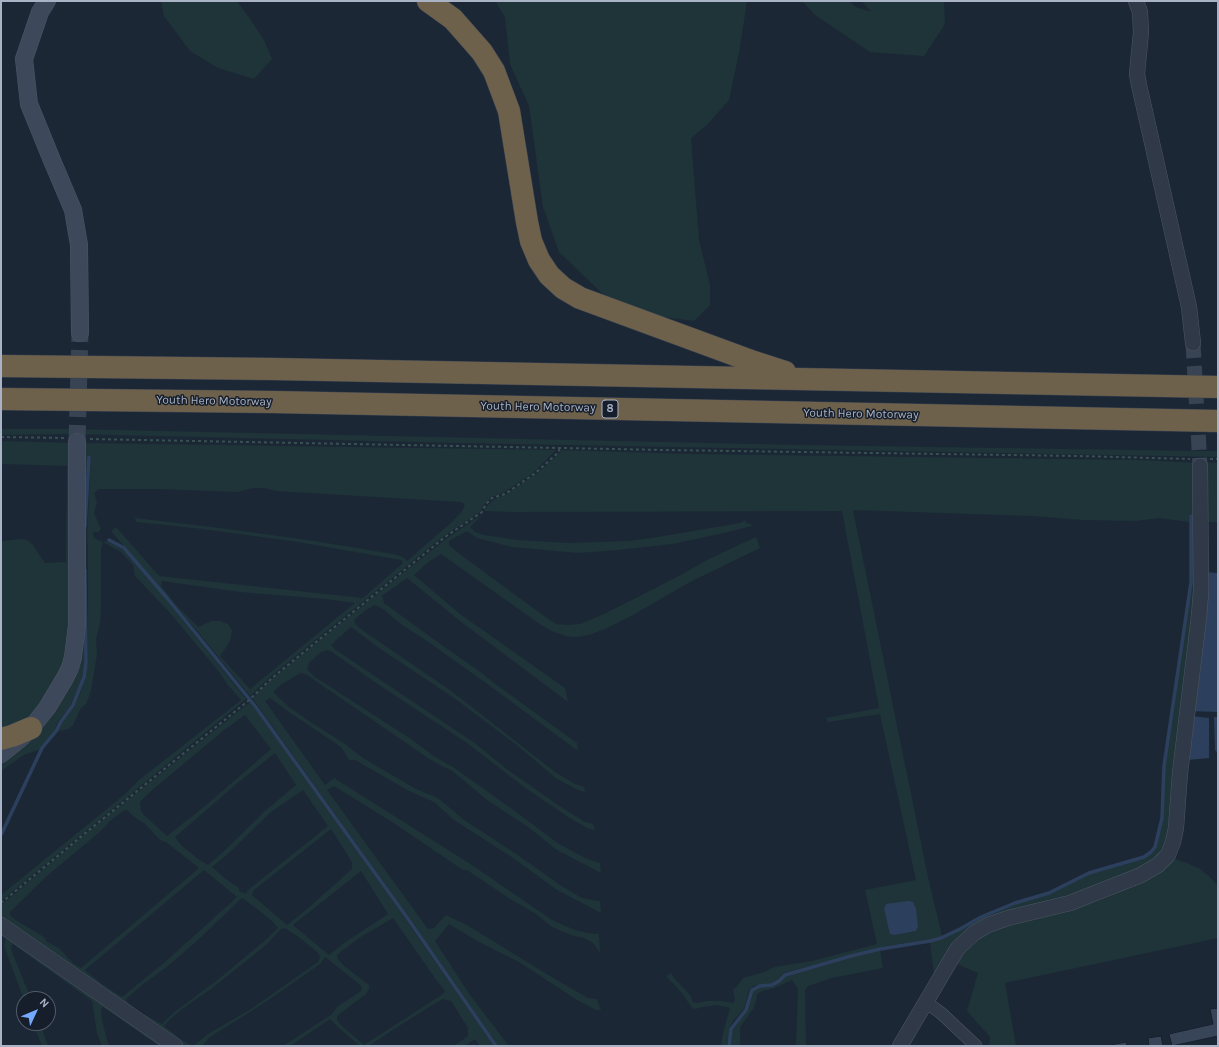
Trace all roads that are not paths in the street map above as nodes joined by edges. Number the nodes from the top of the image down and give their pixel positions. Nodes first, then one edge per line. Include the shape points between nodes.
1 (47, 1) edge
2 (428, 1) edge
3 (1136, 1) edge
4 (80, 333) tunnel mouth
5 (1193, 343) tunnel mouth
6 (1, 366) edge
7 (827, 380) junction
8 (1218, 387) edge
9 (1, 399) edge
10 (1218, 421) edge
11 (78, 440) tunnel mouth
12 (1199, 461) tunnel mouth
13 (31, 728) junction
14 (1, 740) edge
15 (1, 754) edge
16 (1, 925) edge
17 (926, 1002) junction
18 (175, 1046) edge
19 (900, 1046) edge
20 (976, 1046) edge

1 - 4 main road via 40,12 24,59 29,104 73,210 79,245
2 - 7 highway via 453,19 482,52 494,71 509,111 532,241 539,260 549,275 563,288 580,298 776,370
3 - 5 street via 1140,12 1141,32 1137,74 1189,307
6 - 7 highway
7 - 8 highway
9 - 10 highway, Youth Hero Motorway / 8
11 - 13 main road via 77,625 73,657 60,687
12 - 17 street via 1201,591 1176,828 1168,855 1141,876 1070,903 1008,918 980,929 969,937 953,956
13 - 14 highway
13 - 15 main road
16 - 18 street
17 - 19 street
17 - 20 street

